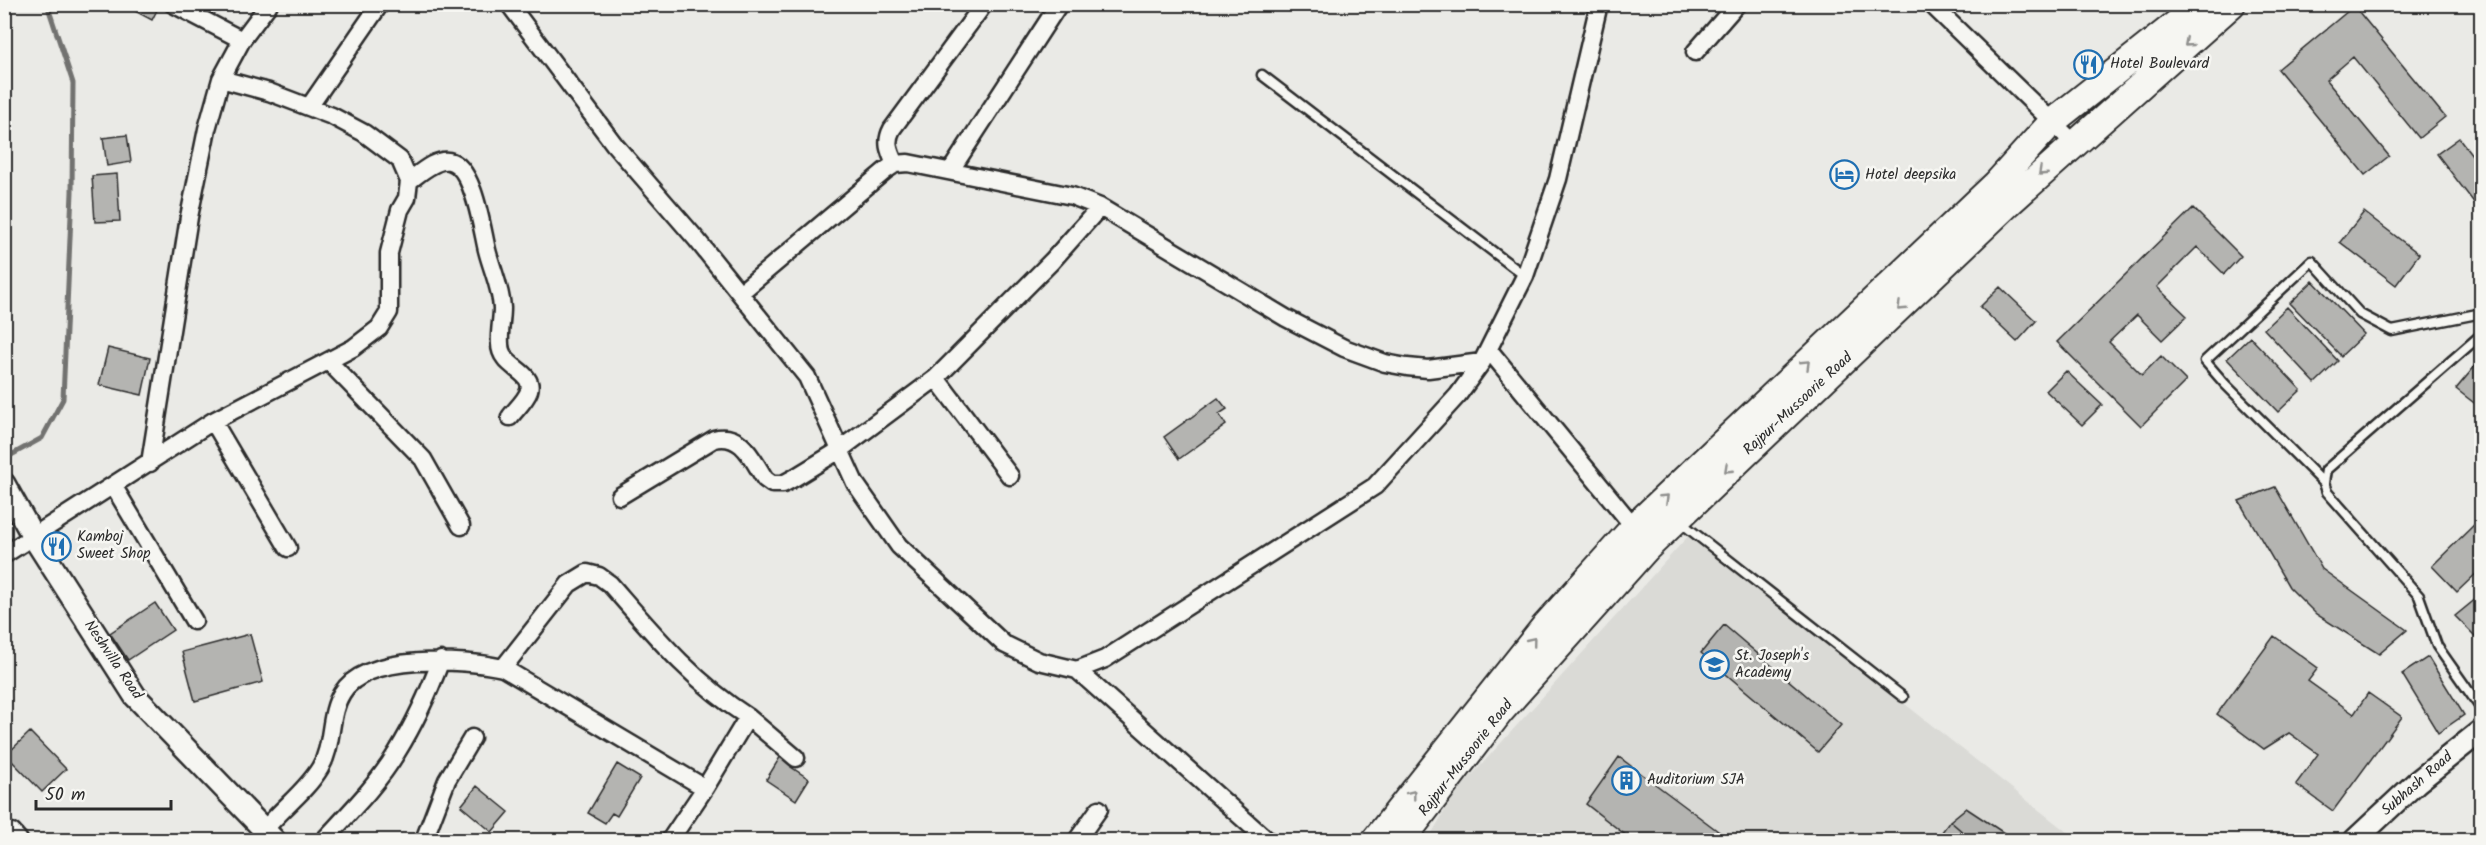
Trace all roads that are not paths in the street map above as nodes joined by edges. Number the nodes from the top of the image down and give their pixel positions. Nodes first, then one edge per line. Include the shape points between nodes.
1 (172, 4) edge
2 (269, 4) edge
3 (380, 4) edge
4 (509, 4) edge
5 (984, 4) edge
6 (1059, 4) edge
7 (1599, 4) edge
8 (1737, 4) edge
9 (1931, 4) edge
10 (2201, 4) edge
11 (2232, 4) edge
12 (242, 40) junction
13 (1695, 52) dead end
14 (1262, 75) dead end
15 (221, 79) junction
16 (309, 107) junction
17 (2052, 122) junction
18 (2074, 143) junction
19 (895, 164) junction
20 (951, 170) junction
21 (409, 181) junction
22 (1100, 207) junction
23 (1525, 276) junction
24 (740, 293) junction
25 (2481, 314) edge
26 (2481, 334) edge
27 (1486, 356) junction
28 (328, 361) junction
29 (936, 378) junction
30 (510, 417) dead end
31 (213, 421) junction
32 (838, 451) junction
33 (150, 464) junction
34 (1011, 476) dead end
35 (2324, 483) junction
36 (7, 487) edge
37 (114, 487) junction
38 (620, 496) dead end
39 (1676, 518) junction
40 (461, 526) dead end
41 (1634, 528) junction
42 (34, 538) junction
43 (288, 548) dead end
44 (4, 555) edge
45 (194, 621) dead end
46 (441, 660) junction
47 (503, 668) junction
48 (1077, 670) junction
49 (1903, 697) dead end
50 (2481, 710) edge
51 (748, 717) junction
52 (2481, 730) edge
53 (472, 738) dead end
54 (796, 758) dead end
55 (705, 788) junction
56 (1099, 809) dead end
57 (265, 837) edge
58 (324, 840) edge
59 (424, 840) edge
60 (670, 840) edge
61 (1077, 840) edge
62 (1267, 840) edge
63 (1376, 840) edge
64 (1402, 840) edge
65 (2355, 840) edge

1 - 12 street
2 - 12 street
3 - 16 street
4 - 24 street via 614,144
5 - 19 street via 892,129 888,148
6 - 20 street
7 - 23 street via 1558,179
8 - 13 street
9 - 17 street
10 - 17 main road, Rajpur-Mussoorie Road
11 -> 18 main road, Rajpur-Mussoorie Road
12 - 15 street
14 - 23 lane
15 - 16 street
15 - 33 street via 189,217
16 - 21 street via 364,133 400,160
17 - 18 street
41 -> 17 main road, Rajpur-Mussoorie Road via 1996,184
18 -> 39 main road, Rajpur-Mussoorie Road
19 - 20 street
19 - 24 street
20 - 22 street via 1071,196
21 - 28 street via 389,253 389,312 379,328
21 - 30 street via 446,160 454,162 474,194 500,297 500,352 505,361 527,376 530,384 529,392
22 - 27 street via 1286,318 1344,348 1385,363 1428,369
22 - 29 street
23 - 27 street
24 - 32 street via 807,377
25 - 35 lane via 2392,331 2360,314 2312,261 2205,361
26 - 35 lane via 2326,470
27 - 41 street
27 - 48 street via 1458,395 1375,486 1105,658
28 - 31 street
28 - 40 street via 423,459
29 - 32 street
29 - 34 street
31 - 33 street
31 - 43 street
32 - 38 street via 783,484 772,484 737,439 726,436 714,439
32 - 48 street via 867,503 899,546 1005,644 1039,661
33 - 37 street
35 - 50 lane via 2327,492 2419,596 2437,646
36 - 42 street, Neshvilla Road
37 - 42 street
37 - 45 street
39 - 49 lane
39 - 64 main road, Rajpur-Mussoorie Road via 1500,712
63 -> 41 main road, Rajpur-Mussoorie Road via 1544,627
42 - 44 street
42 - 57 street, Neshvilla Road via 135,696
46 - 47 street
46 - 57 street via 384,668 360,676 342,692 322,765
46 - 58 street via 426,699 397,753
47 - 51 street via 569,584 587,573 610,584 689,671
47 - 55 street
48 - 62 street
51 - 54 street
51 - 55 street
52 - 65 street, Subhash Road
53 - 59 street via 447,780
55 - 60 street
56 - 61 street

